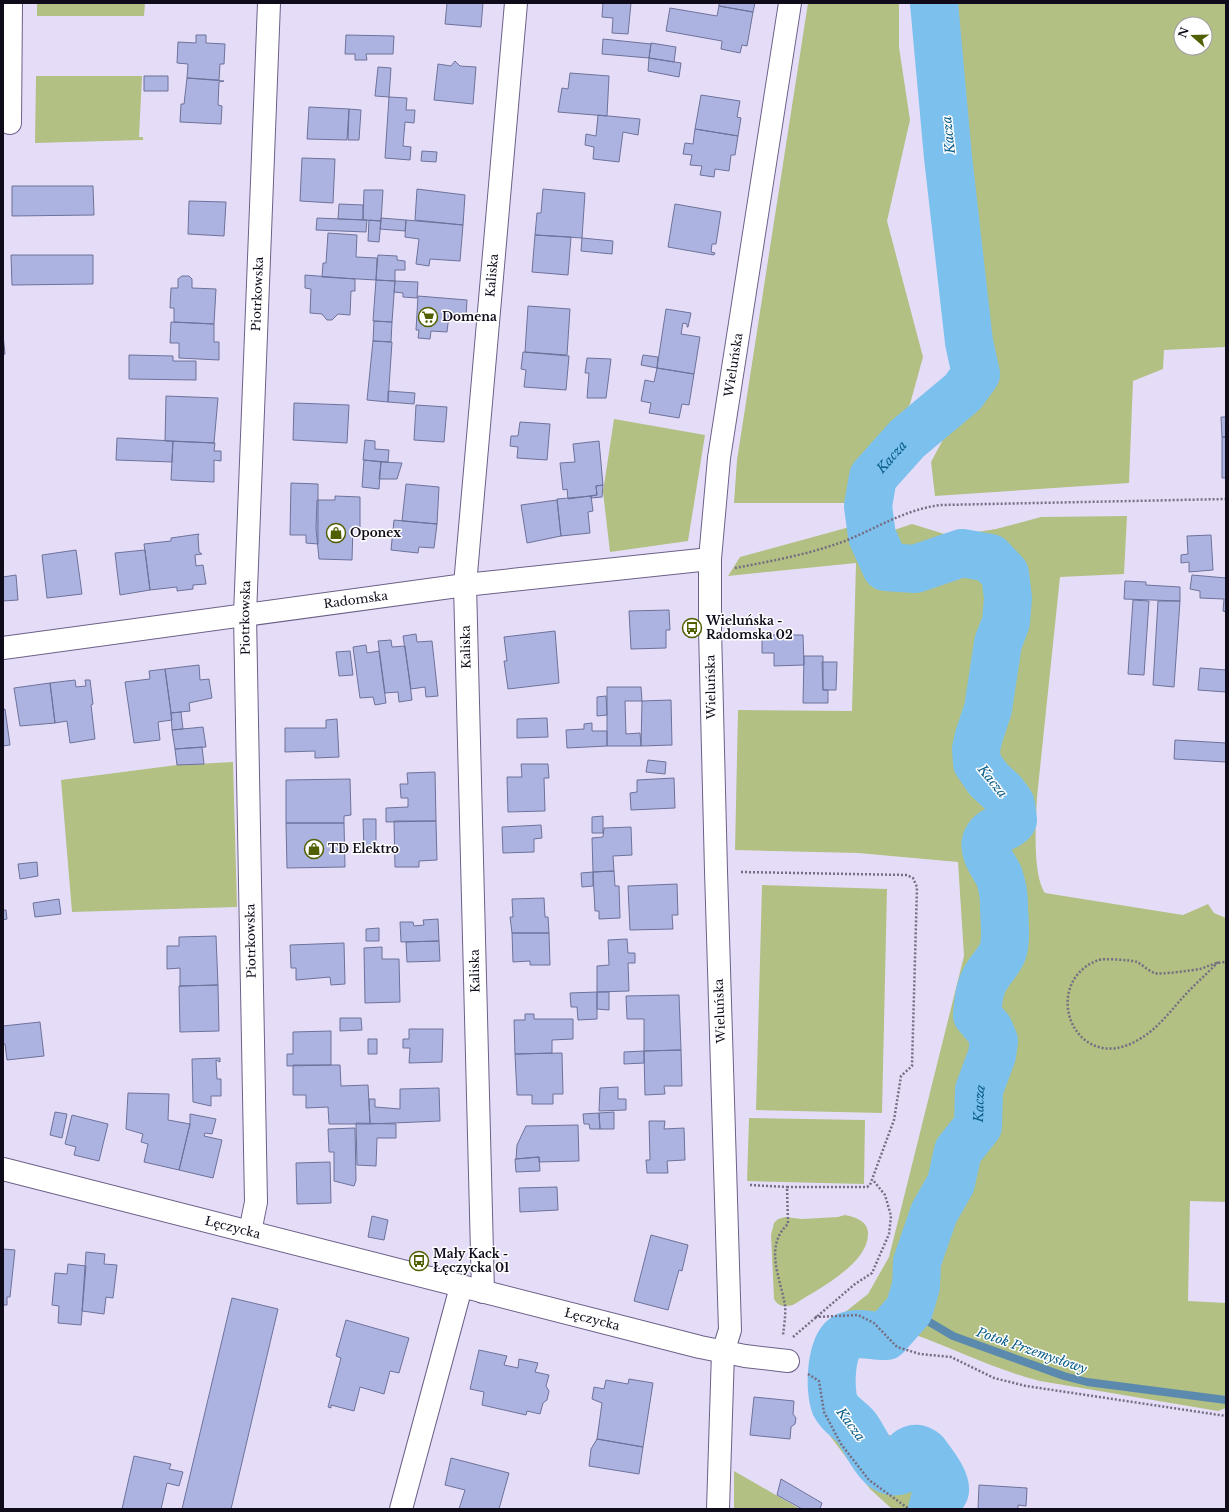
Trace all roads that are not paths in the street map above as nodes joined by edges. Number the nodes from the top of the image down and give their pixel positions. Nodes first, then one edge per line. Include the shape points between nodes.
1 (11, 3) edge
2 (269, 3) edge
3 (516, 3) edge
4 (790, 3) edge
5 (10, 123) dead end
6 (710, 559) junction
7 (465, 585) junction
8 (244, 615) junction
9 (3, 648) edge
10 (3, 1170) edge
11 (250, 1232) junction
12 (461, 1287) junction
13 (483, 1292) junction
14 (788, 1351) road end
15 (723, 1352) junction
16 (401, 1509) edge
17 (718, 1509) edge

1 - 5 street
2 - 8 street, Piotrkowska
3 - 7 street, Kaliska
4 - 6 street, Wieluńska via 719,458
6 - 7 street, Radomska
6 - 15 street, Wieluńska via 716,871 730,1330
7 - 8 street, Radomska
7 - 13 street, Kaliska
8 - 9 street, Radomska
8 - 11 street, Piotrkowska via 256,1202
10 - 11 street, Łęczycka
11 - 12 street, Łęczycka
12 - 13 street, Łęczycka
12 - 16 street
13 - 15 street, Łęczycka
14 - 15 street, Łęczycka via 745,1356
15 - 17 street

